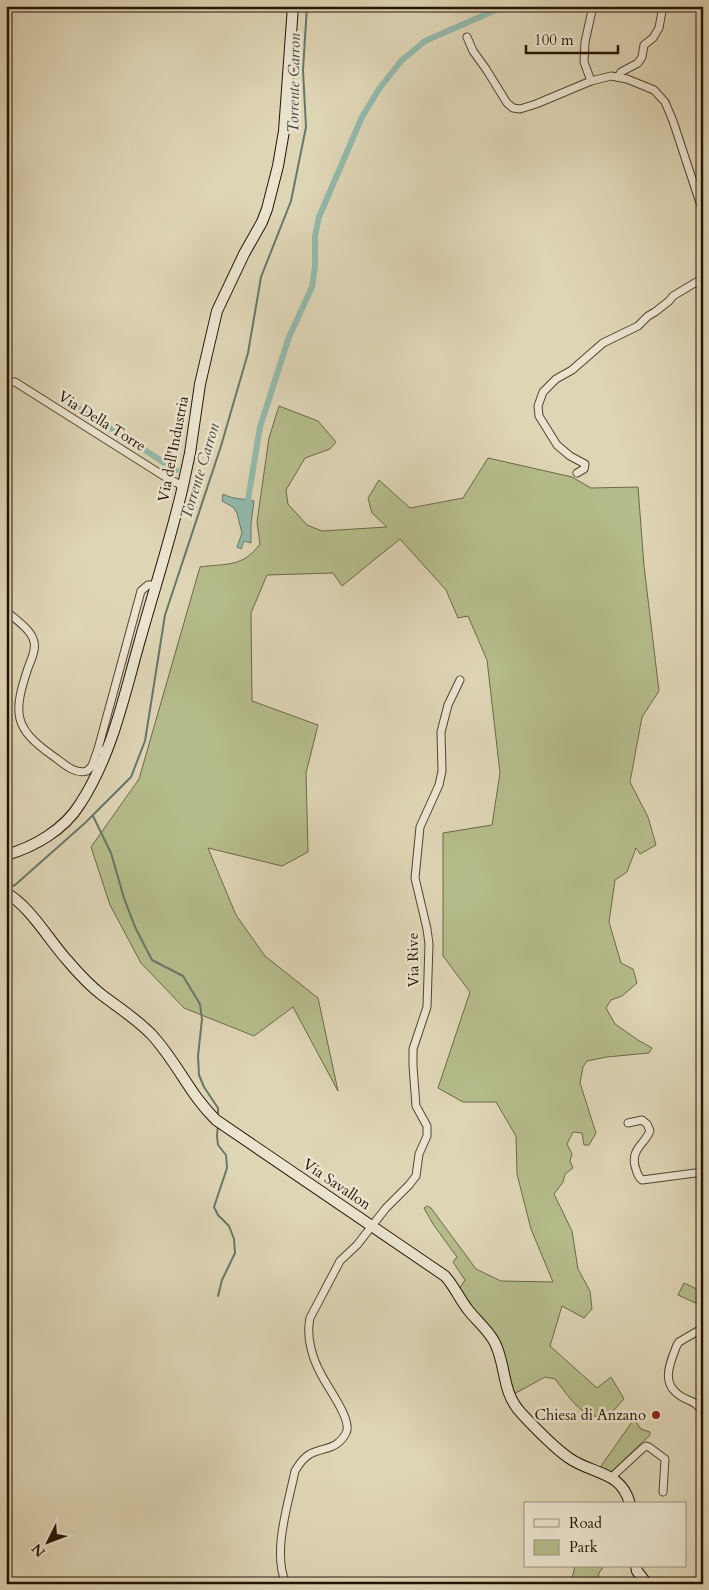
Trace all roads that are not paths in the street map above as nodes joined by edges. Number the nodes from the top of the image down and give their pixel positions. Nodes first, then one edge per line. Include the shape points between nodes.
1 (293, 6) edge
2 (593, 6) edge
3 (662, 6) edge
4 (466, 37) dead end
5 (618, 77) junction
6 (591, 81) junction
7 (703, 212) edge
8 (703, 278) edge
9 (6, 382) edge
10 (577, 473) dead end
11 (183, 486) junction
12 (6, 611) edge
13 (460, 680) dead end
14 (102, 751) junction
15 (6, 855) edge
16 (10, 895) edge
17 (703, 1098) edge
18 (703, 1113) edge
19 (628, 1122) dead end
20 (703, 1172) edge
21 (372, 1227) junction
22 (703, 1328) edge
23 (703, 1414) edge
24 (612, 1478) junction
25 (662, 1492) dead end
26 (629, 1502) edge
27 (637, 1568) edge
28 (286, 1584) edge
29 (647, 1584) edge

1 - 11 street, Via dell'Industria via 284,131 278,166 262,222 217,311 200,384
2 - 6 street via 584,62
3 - 5 street via 659,28 644,46 638,64 621,72
4 - 6 street via 512,108 536,104
5 - 6 street
5 - 7 street via 654,90 665,102
8 - 10 street via 673,296 638,326 603,342 544,392 538,416 557,445 585,464 584,469
9 - 11 street, Via Della Torre via 15,382
11 - 14 street, Via dell'Industria via 121,712
12 - 14 street via 31,634 35,644 19,693 19,713 24,729 39,747 80,772 87,771
13 - 21 street, Via Rive via 441,732 442,771 420,827 415,878 428,944 427,1007 415,1043 413,1066 416,1106 426,1126 427,1136 419,1154 416,1176
14 - 15 street, Via dell'Industria via 80,805 71,816 34,845
16 - 21 street, Via Savallon via 25,908 86,981 144,1026 205,1109 219,1122
17 - 18 street
19 - 20 street via 642,1120 650,1131 633,1159 642,1180
21 - 24 street, Via Savallon via 451,1283 495,1342 510,1398 521,1413 568,1457
21 - 28 street, Via Rive via 334,1269 310,1318 311,1349 348,1425 346,1433 331,1448 309,1455 295,1471 280,1552
22 - 23 street via 677,1345 668,1375 672,1390 698,1405
24 - 25 street via 646,1446 665,1459
24 - 26 street, Via Savallon via 626,1490
27 - 29 street

